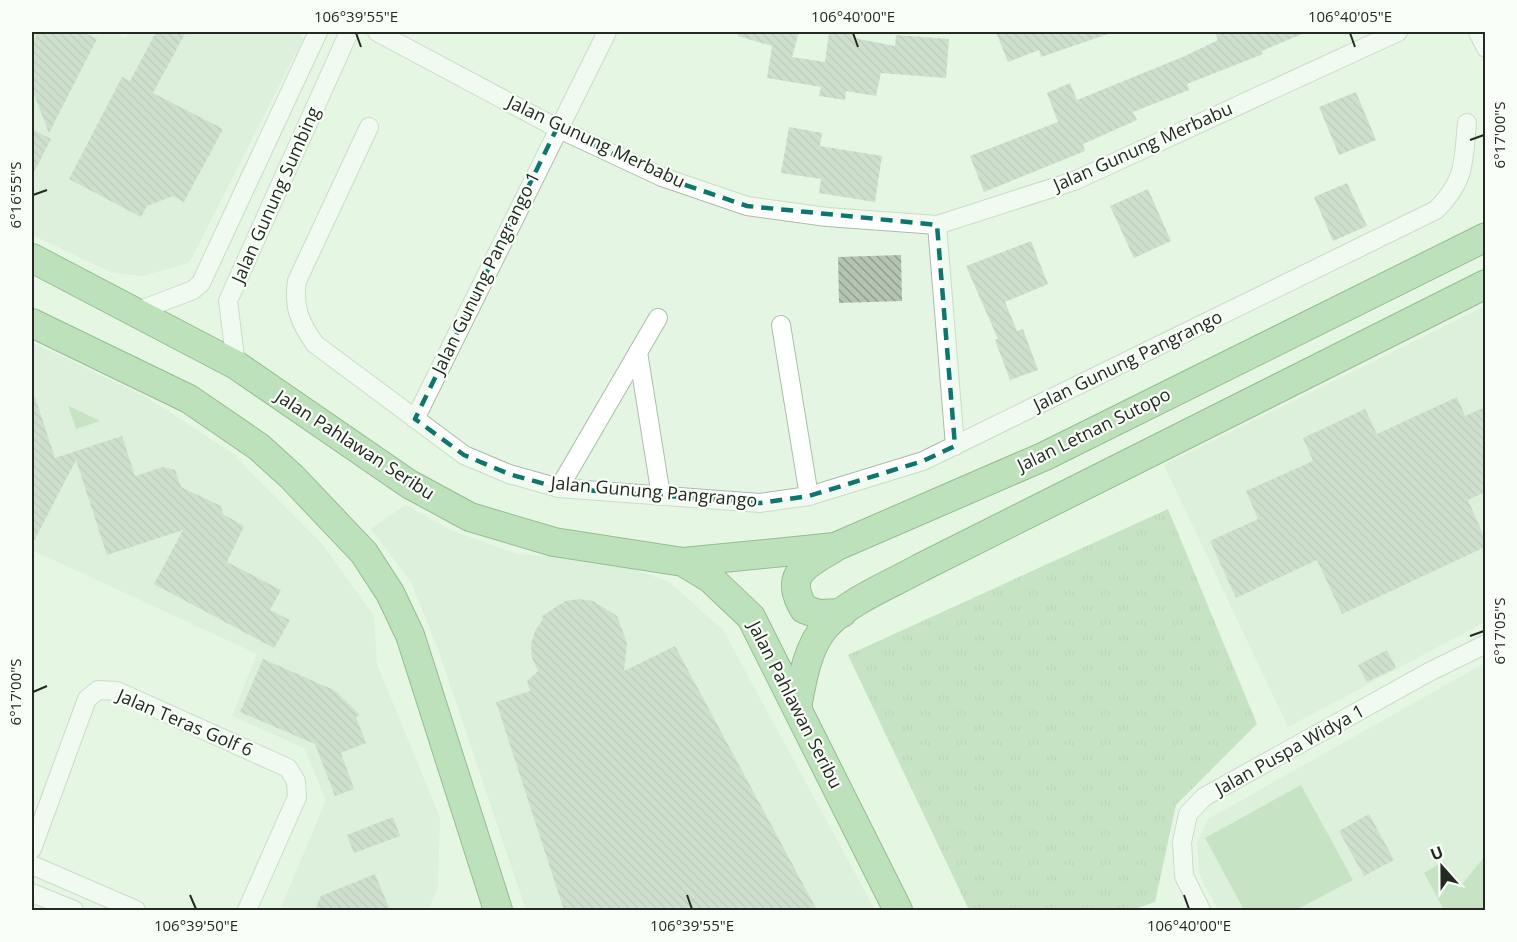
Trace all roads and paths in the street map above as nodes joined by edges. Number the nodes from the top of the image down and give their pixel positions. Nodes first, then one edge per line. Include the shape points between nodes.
1 (318, 32) edge
2 (349, 32) edge
3 (377, 32) edge
4 (607, 32) edge
5 (1398, 32) edge
6 (1478, 32) edge
7 (1485, 48) edge
8 (1467, 123) dead end
9 (369, 127) dead end
10 (557, 128) junction
11 (937, 225) junction
12 (1485, 237) edge
13 (32, 258) edge
14 (1485, 284) edge
15 (138, 311) junction
16 (658, 318) dead end
17 (32, 323) edge
18 (781, 325) dead end
19 (638, 352) junction
20 (236, 364) junction
21 (415, 419) junction
22 (955, 446) junction
23 (559, 488) junction
24 (661, 496) junction
25 (809, 496) junction
26 (835, 547) junction
27 (683, 562) junction
28 (842, 613) junction
29 (1485, 644) edge
30 (796, 708) junction
31 (32, 849) edge
32 (32, 865) edge
33 (32, 893) edge
34 (74, 910) edge
35 (136, 910) edge
36 (247, 910) edge
37 (498, 910) edge
38 (898, 910) edge
39 (1201, 910) edge

1 - 15 street, Jalan Gunung Sumbing via 201,283 194,290
2 - 20 street, Jalan Gunung Sumbing via 228,301
3 - 10 street, Jalan Gunung Merbabu
4 - 10 street, Jalan Gunung Pangrango 1
5 - 11 street, Jalan Gunung Merbabu via 1074,181
6 - 7 street
8 - 22 street, Jalan Gunung Pangrango via 1462,176 1436,210
9 - 21 street, Jalan Gunung Pangrango via 297,280 295,305 315,344
10 - 11 street, Jalan Gunung Merbabu via 662,177 747,206
10 - 21 street, Jalan Gunung Pangrango 1
11 - 22 street
12 - 26 main road, Jalan Letnan Sutopo via 1044,456
13 - 15 main road, Jalan Pahlawan Seribu
14 - 28 main road via 920,568
15 - 20 main road, Jalan Pahlawan Seribu
16 - 19 street
17 - 37 main road via 189,399 226,422 292,477 364,553 390,593 410,635
18 - 25 street
19 - 23 street
19 - 24 street
20 - 27 main road, Jalan Pahlawan Seribu via 409,484 470,517 554,542
21 - 23 street, Jalan Gunung Pangrango via 464,455 509,474
22 - 25 street, Jalan Gunung Pangrango via 923,461
23 - 24 street, Jalan Gunung Pangrango
24 - 25 street, Jalan Gunung Pangrango via 760,503
26 - 27 main road, Jalan Letnan Sutopo
26 - 28 main road via 809,563 795,581 794,590 804,609 818,614
27 - 30 main road, Jalan Pahlawan Seribu via 711,579 751,617
28 - 30 main road via 825,627 816,642
29 - 39 street, Jalan Puspa Widya 1 via 1204,797 1188,814 1182,842 1184,876
30 - 38 main road, Jalan Pahlawan Seribu
31 - 36 street, Jalan Teras Golf 6 via 87,699 98,690 117,691 288,768 296,781 297,797
32 - 35 street
33 - 34 street

